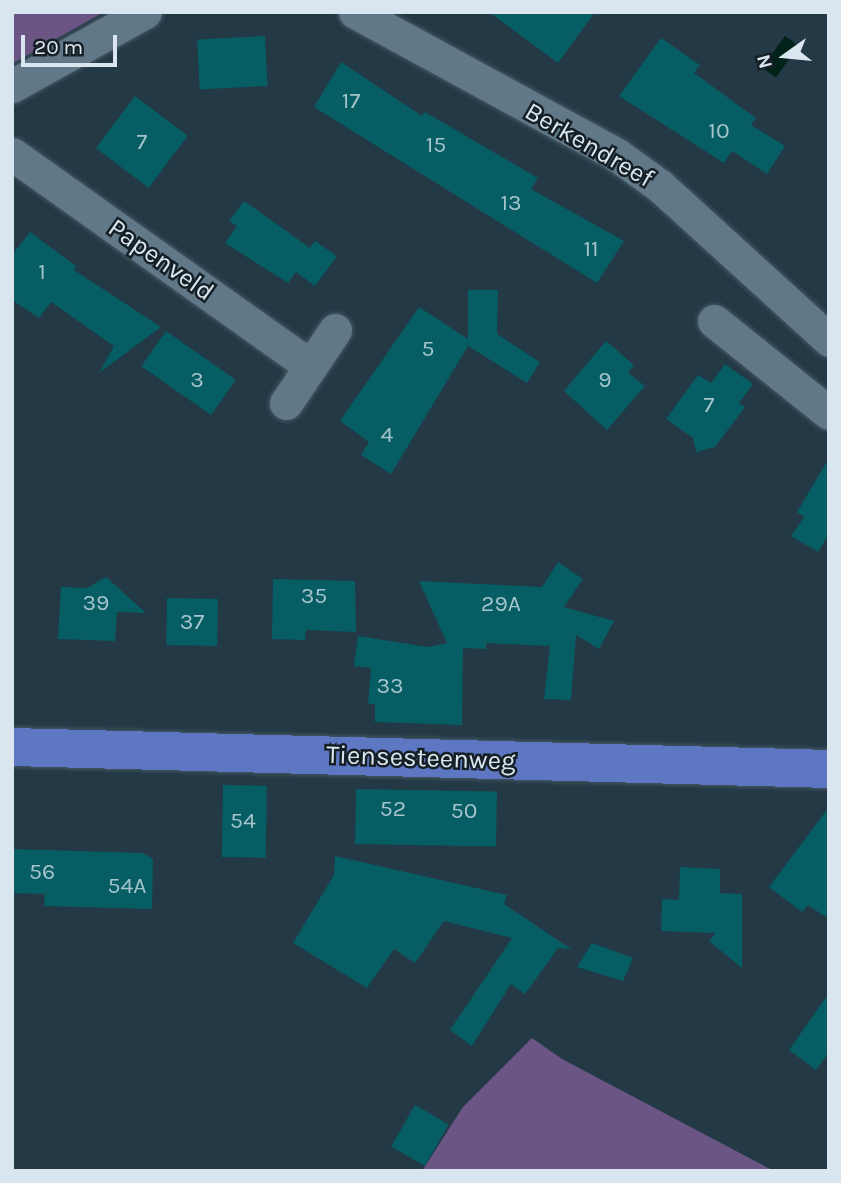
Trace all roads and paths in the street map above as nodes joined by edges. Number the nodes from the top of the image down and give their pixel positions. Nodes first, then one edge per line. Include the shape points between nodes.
1 (145, 12) edge
2 (355, 12) edge
3 (12, 86) edge
4 (12, 155) edge
5 (714, 321) dead end
6 (335, 330) dead end
7 (829, 340) edge
8 (310, 366) junction
9 (286, 403) dead end
10 (829, 413) edge
11 (12, 747) edge
12 (829, 769) edge

1 - 3 street
2 - 7 street, Berkendreef via 617,155 660,186
4 - 8 street, Papenveld
5 - 10 street
6 - 8 street
8 - 9 street
11 - 12 main road, Tiensesteenweg

